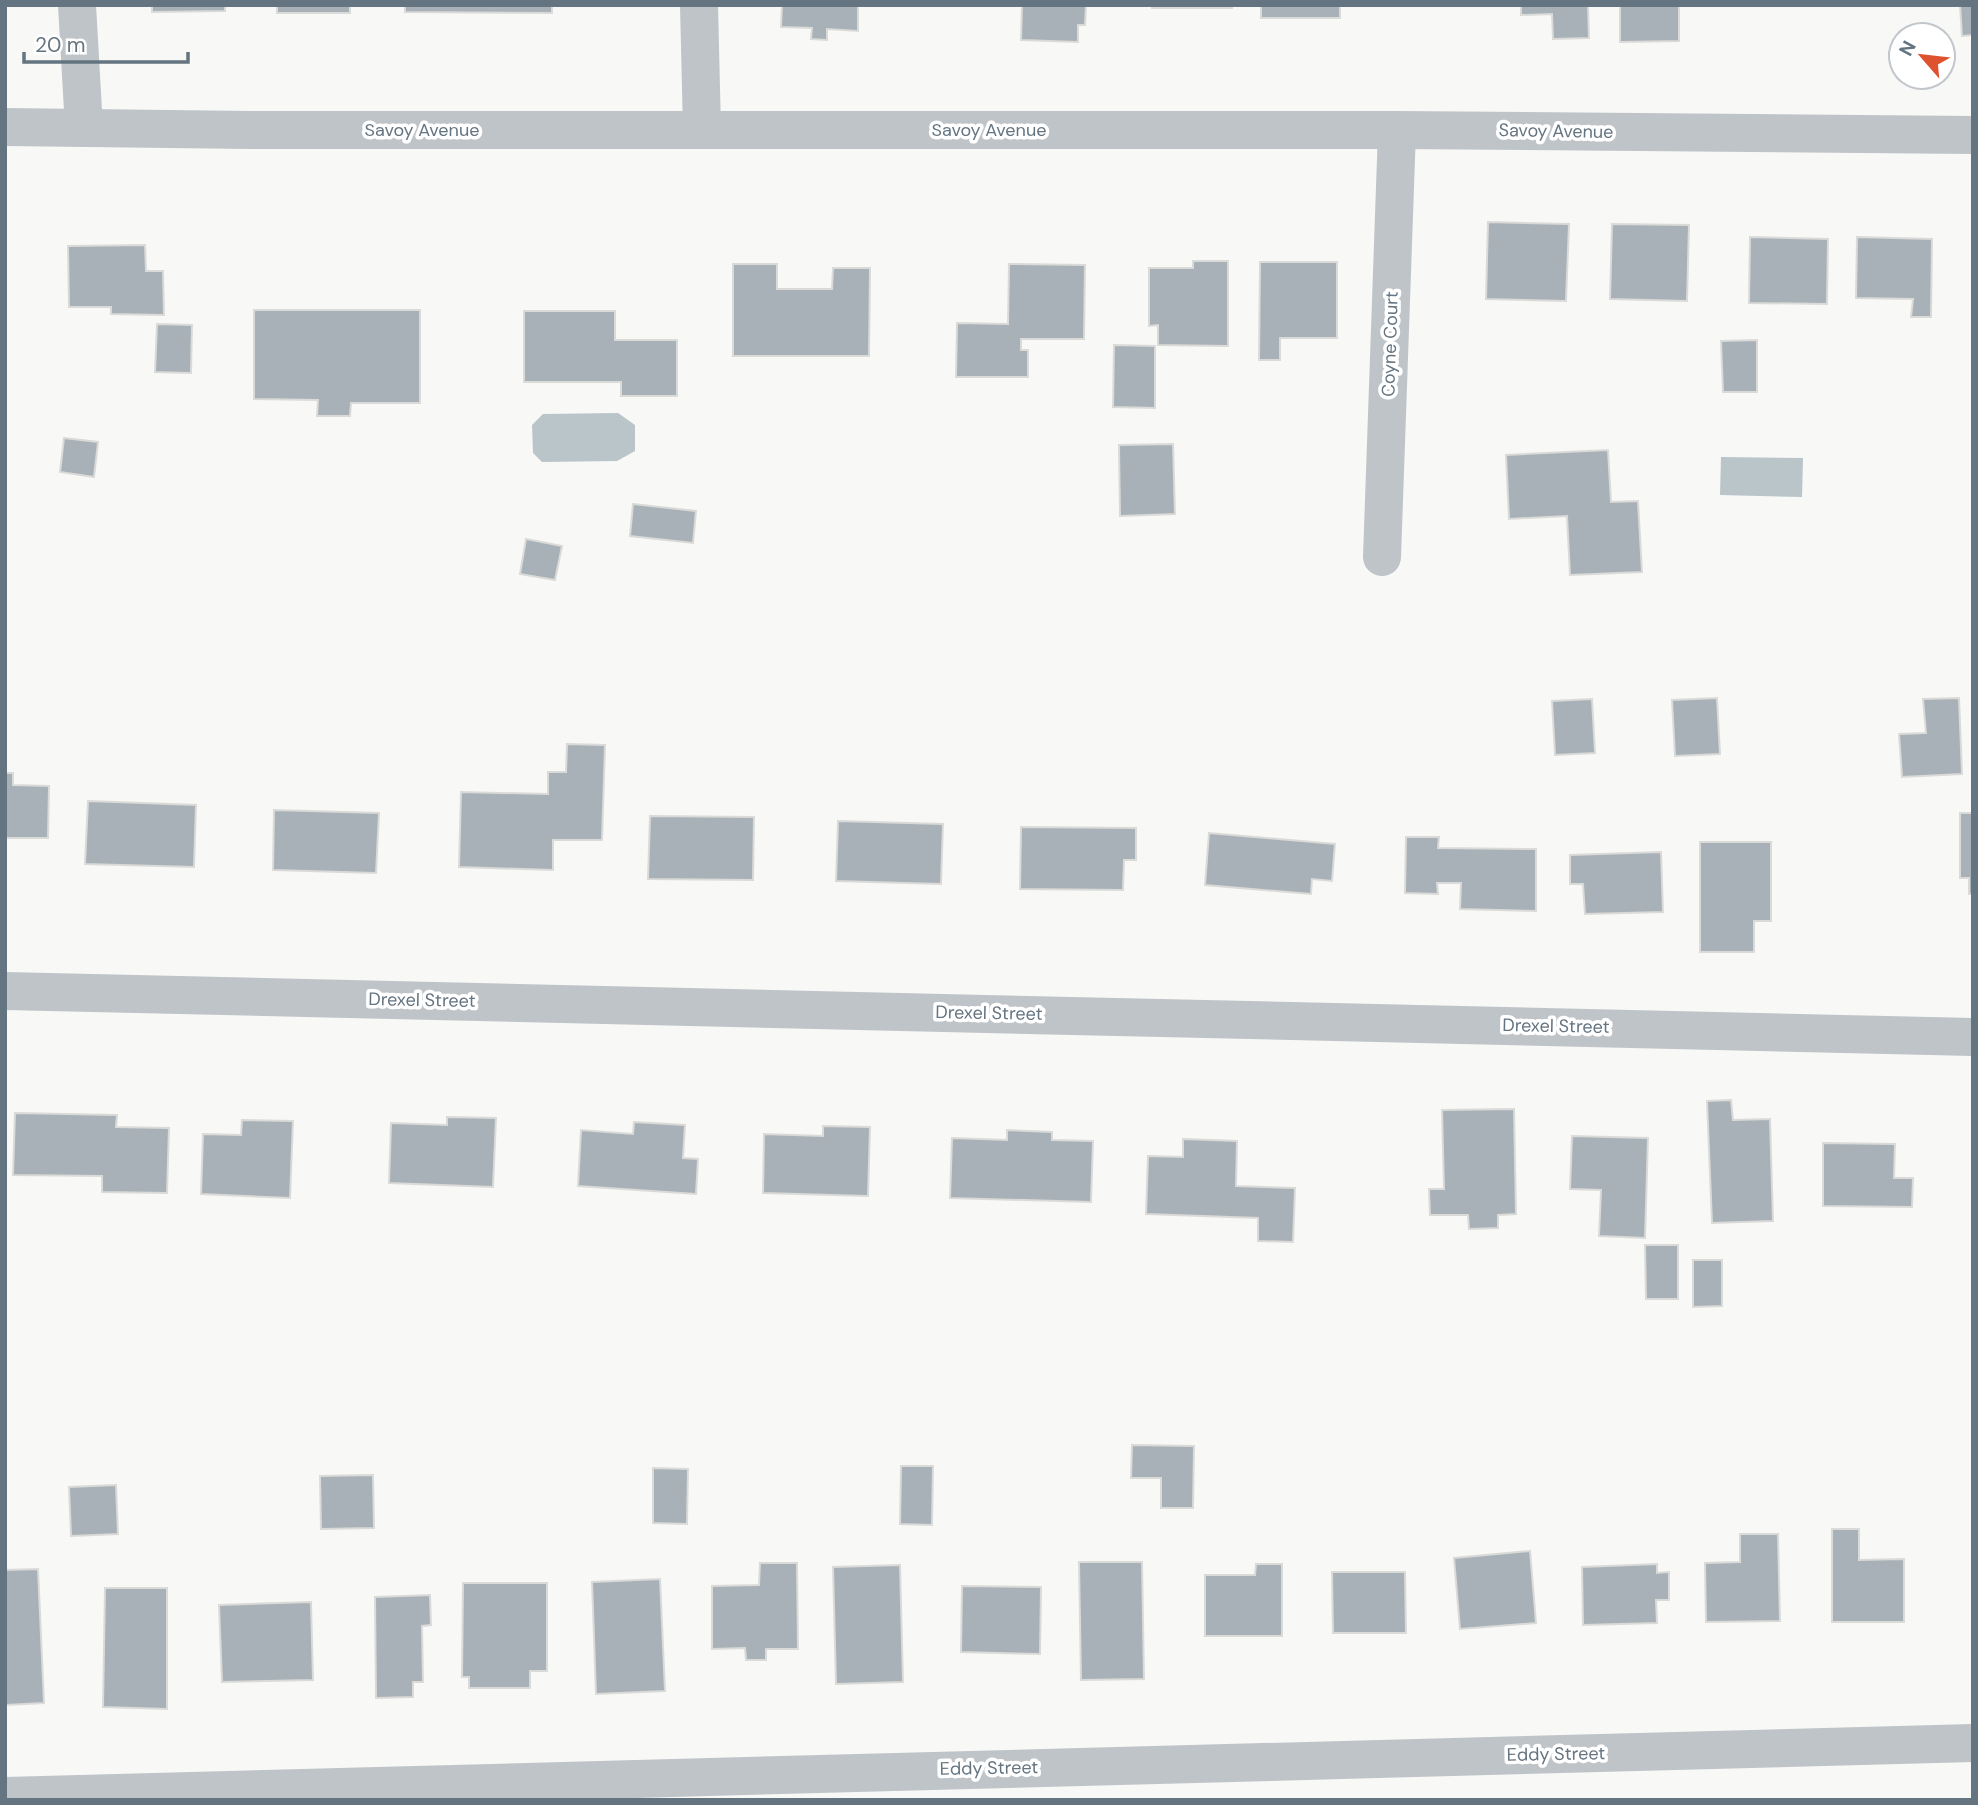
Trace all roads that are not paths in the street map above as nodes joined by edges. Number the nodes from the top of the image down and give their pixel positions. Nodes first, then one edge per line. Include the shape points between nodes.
1 (77, 5) edge
2 (699, 5) edge
3 (5, 127) edge
4 (84, 128) junction
5 (702, 130) junction
6 (1397, 130) junction
7 (1973, 135) edge
8 (1382, 557) dead end
9 (5, 991) edge
10 (1973, 1037) edge
11 (1973, 1743) edge
12 (898, 1785) edge
13 (5, 1796) edge

1 - 4 street
2 - 5 street
3 - 4 street, Savoy Avenue
4 - 5 street, Savoy Avenue
5 - 6 street, Savoy Avenue
6 - 7 street, Savoy Avenue
6 - 8 street, Coyne Court
9 - 10 street, Drexel Street
11 - 12 street, Eddy Street
12 - 13 street, Eddy Street

